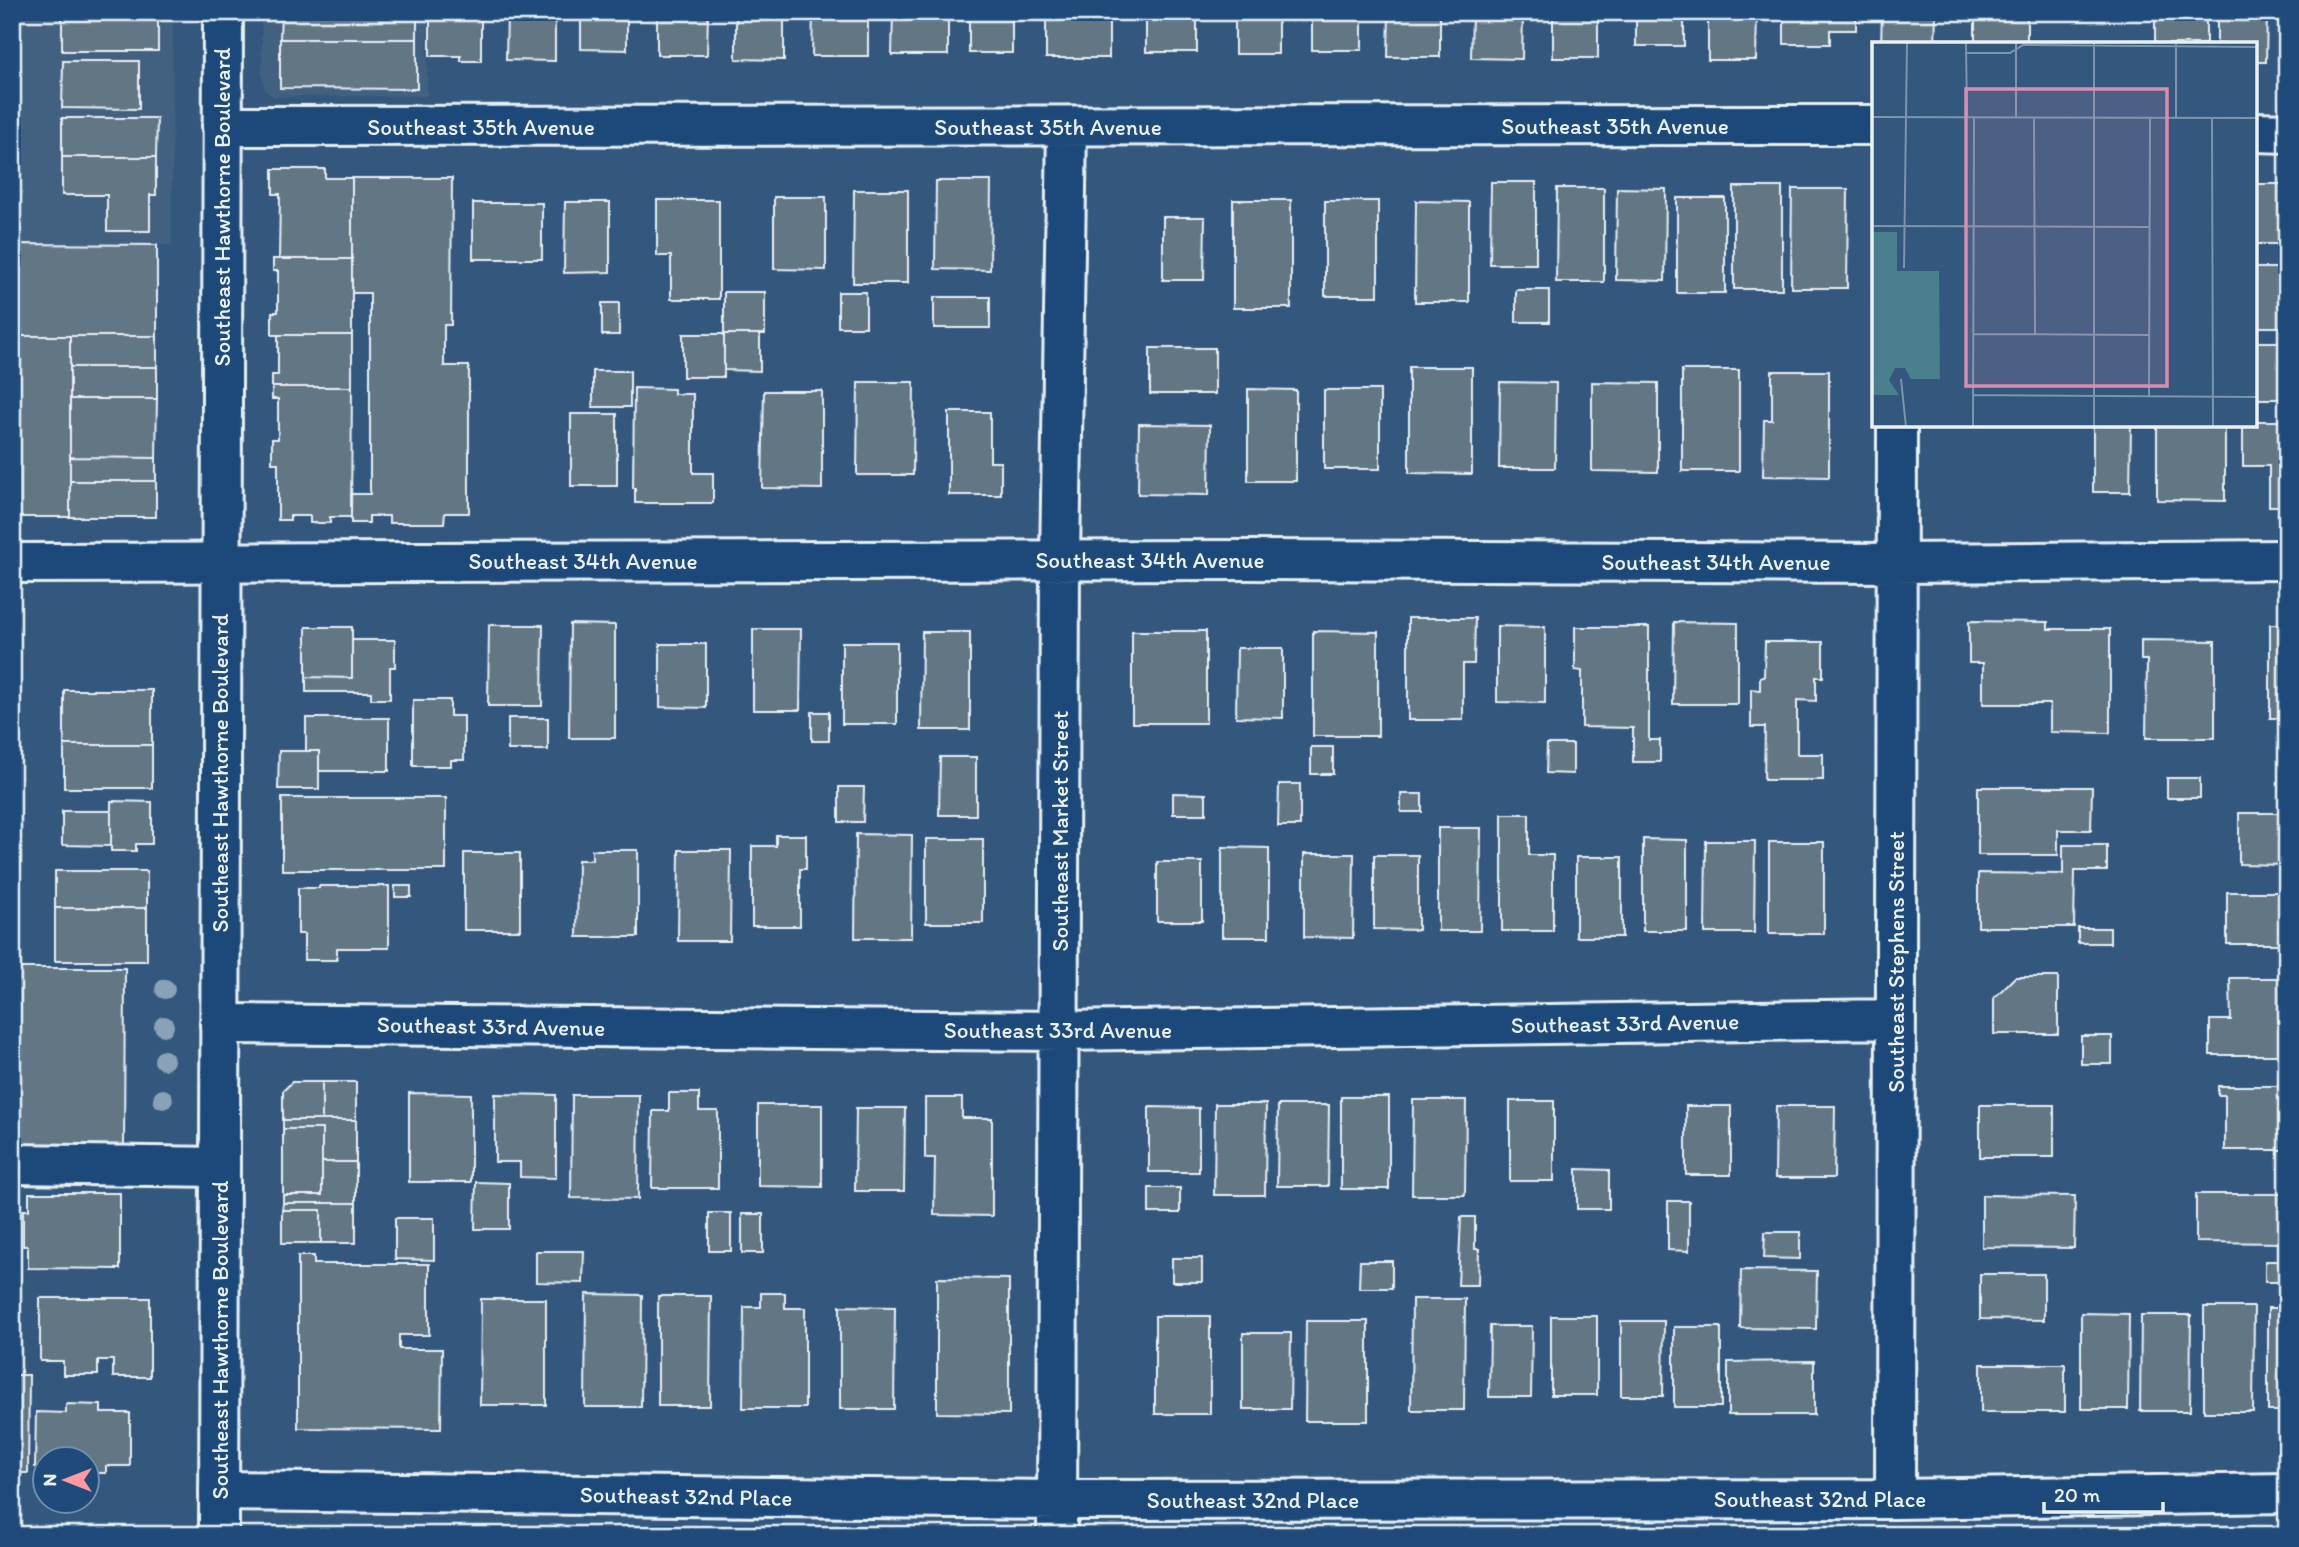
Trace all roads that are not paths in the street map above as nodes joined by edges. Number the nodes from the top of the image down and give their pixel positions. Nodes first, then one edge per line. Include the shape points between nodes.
1 (223, 12) edge
2 (1872, 125) edge
3 (222, 126) junction
4 (1067, 127) junction
5 (2257, 132) edge
6 (2287, 133) edge
7 (1897, 427) edge
8 (1060, 560) junction
9 (2287, 560) edge
10 (221, 562) junction
11 (12, 563) edge
12 (1896, 563) junction
13 (1896, 1020) junction
14 (220, 1024) junction
15 (1060, 1031) junction
16 (12, 1164) edge
17 (220, 1167) junction
18 (219, 1491) junction
19 (2287, 1493) edge
20 (1895, 1499) junction
21 (1057, 1518) edge
22 (219, 1535) edge

1 - 3 street, Southeast Hawthorne Boulevard
2 - 4 street, Southeast 35th Avenue
3 - 4 street, Southeast 35th Avenue
3 - 10 street, Southeast Hawthorne Boulevard
4 - 8 street, Southeast Market Street
5 - 6 street
7 - 12 street, Southeast Stephens Street
8 - 10 street, Southeast 34th Avenue
8 - 12 street, Southeast 34th Avenue
8 - 15 street, Southeast Market Street
9 - 12 street, Southeast 34th Avenue
10 - 11 street, Southeast 34th Avenue
10 - 14 street, Southeast Hawthorne Boulevard
12 - 13 street, Southeast Stephens Street
13 - 15 street, Southeast 33rd Avenue
13 - 20 street, Southeast Stephens Street
14 - 15 street, Southeast 33rd Avenue
14 - 17 street, Southeast Hawthorne Boulevard
15 - 21 street, Southeast Market Street
16 - 17 street
17 - 18 street, Southeast Hawthorne Boulevard
18 - 21 street, Southeast 32nd Place
18 - 22 street, Southeast Hawthorne Boulevard
19 - 20 street, Southeast 32nd Place
20 - 21 street, Southeast 32nd Place

